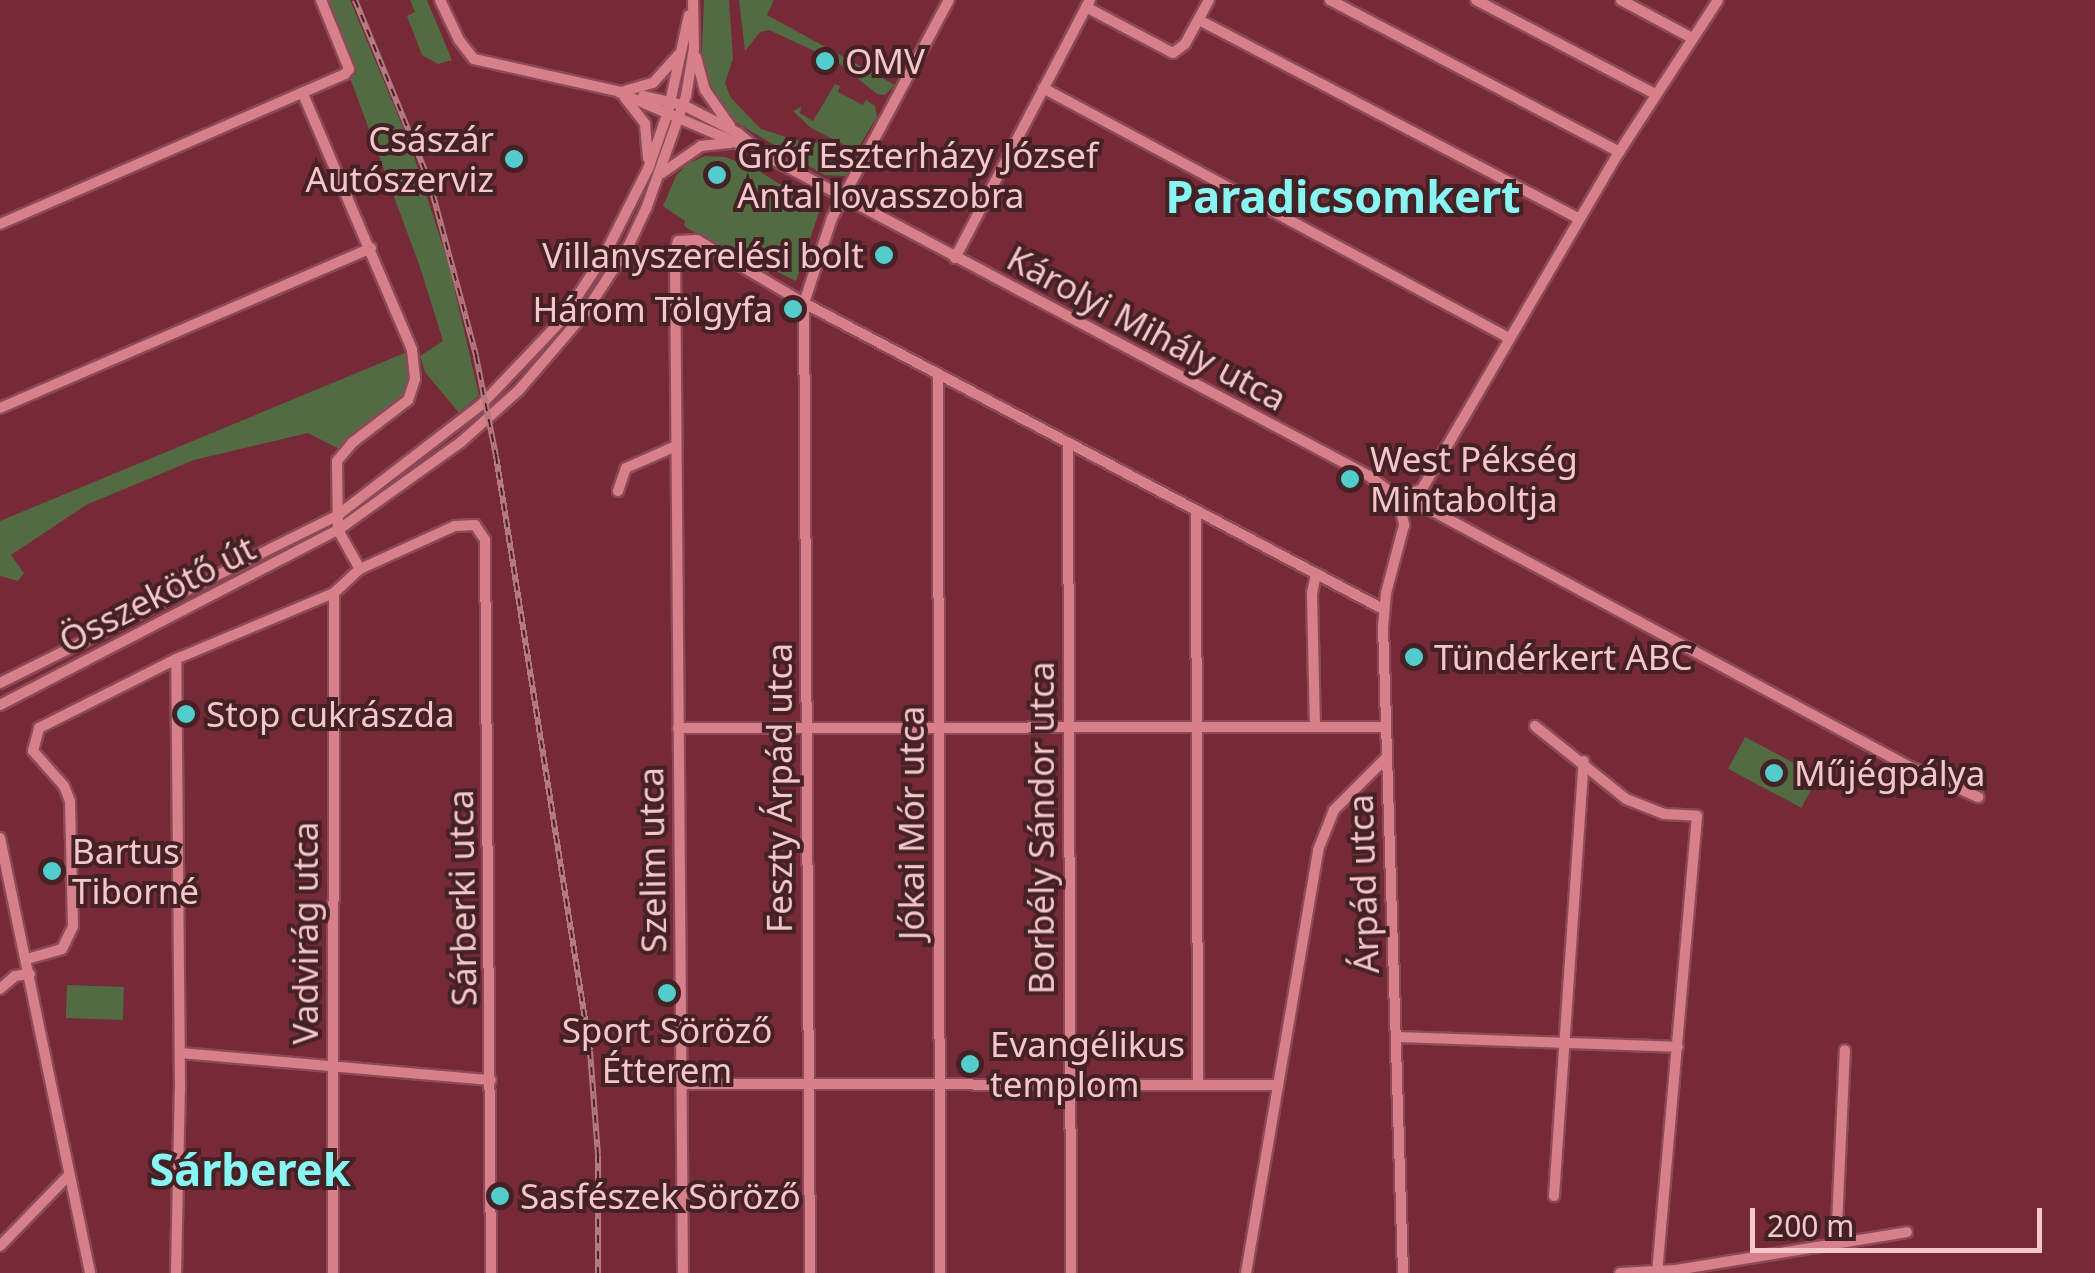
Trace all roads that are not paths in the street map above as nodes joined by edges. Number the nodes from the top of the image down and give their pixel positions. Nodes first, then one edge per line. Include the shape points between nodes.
1 (321, 0) edge
2 (440, 0) edge
3 (692, 0) edge
4 (949, 0) edge
5 (1209, 0) edge
6 (1330, 0) edge
7 (1476, 0) edge
8 (1621, 0) edge
9 (1718, 0) edge
10 (1088, 4) edge
11 (1199, 20) junction
12 (1692, 38) junction
13 (688, 49) junction
14 (1043, 88) junction
15 (620, 92) junction
16 (303, 94) junction
17 (1655, 94) junction
18 (683, 105) junction
19 (669, 106) junction
20 (680, 118) junction
21 (735, 138) junction
22 (1619, 152) junction
23 (648, 169) junction
24 (660, 175) junction
25 (843, 199) junction
26 (1579, 219) junction
27 (0, 224) edge
28 (371, 248) junction
29 (955, 258) junction
30 (804, 303) junction
31 (1510, 338) junction
32 (938, 374) junction
33 (0, 408) edge
34 (1068, 443) junction
35 (676, 446) junction
36 (618, 491) dead end
37 (1398, 498) junction
38 (1196, 511) junction
39 (338, 515) junction
40 (338, 530) junction
41 (360, 569) junction
42 (1316, 574) junction
43 (334, 593) junction
44 (1384, 609) junction
45 (176, 659) junction
46 (0, 684) edge
47 (0, 705) edge
48 (1535, 726) dead end
49 (1315, 727) junction
50 (1386, 727) junction
51 (678, 728) junction
52 (806, 728) junction
53 (938, 728) junction
54 (1068, 728) junction
55 (1196, 728) junction
56 (1386, 758) junction
57 (1584, 761) junction
58 (1978, 797) dead end
59 (0, 838) edge
60 (3, 870) edge
61 (26, 958) junction
62 (30, 974) junction
63 (0, 989) edge
64 (1396, 1037) junction
65 (1565, 1043) junction
66 (1678, 1047) junction
67 (1845, 1050) dead end
68 (180, 1053) junction
69 (332, 1068) junction
70 (491, 1080) junction
71 (682, 1084) junction
72 (809, 1084) junction
73 (940, 1084) junction
74 (1070, 1084) junction
75 (1198, 1085) junction
76 (1278, 1085) junction
77 (70, 1176) junction
78 (1554, 1196) dead end
79 (1907, 1232) dead end
80 (0, 1246) edge
81 (1836, 1246) junction
82 (1657, 1271) edge
83 (90, 1273) edge
84 (176, 1273) edge
85 (333, 1273) edge
86 (490, 1273) edge
87 (683, 1273) edge
88 (810, 1273) edge
89 (940, 1273) edge
90 (1070, 1273) edge
91 (1246, 1273) edge
92 (1403, 1273) edge
93 (1620, 1273) edge

1 - 16 street via 348,68
2 - 15 street via 474,59
3 - 13 street
4 - 25 street, Feszty Árpád utca
5 - 11 street
6 - 22 street
7 - 17 street
8 - 12 street
9 - 12 street
10 - 11 street via 1173,53
10 - 14 street
11 - 26 street
12 - 17 street
13 - 15 street via 653,83
13 - 18 street, Összekötő út
13 - 19 street, Összekötő út
13 - 21 street
14 - 29 street
14 - 31 street
15 - 19 street
15 - 23 street via 646,124
16 - 27 street
16 - 28 street
17 - 22 street
18 - 19 street, Károlyi Mihály utca
18 - 20 street, Összekötő út
18 - 21 street, Károlyi Mihály utca
19 - 20 street, Károlyi Mihály utca
19 - 23 street, Összekötő út
20 - 21 street, Károlyi Mihály utca
20 - 24 street, Összekötő út
21 - 24 street via 700,146
21 - 25 street, Károlyi Mihály utca
22 - 26 street
23 - 39 street, Összekötő út via 583,290 529,356 441,439
24 - 40 street, Összekötő út via 609,278 540,366 462,442
25 - 29 street, Károlyi Mihály utca
25 - 30 street, Feszty Árpád utca via 824,235
26 - 31 street
28 - 33 street
28 - 39 street via 412,350 414,390 337,461
29 - 37 street, Károlyi Mihály utca via 1369,476
30 - 32 street
30 - 35 street, Szelim utca via 697,240 678,241
30 - 52 street, Feszty Árpád utca
31 - 37 street via 1422,489
32 - 34 street
32 - 53 street, Jókai Mór utca
34 - 38 street
34 - 54 street, Borbély Sándor utca
35 - 36 street via 626,468
35 - 51 street, Szelim utca
37 - 44 street, Árpád utca via 1404,525
37 - 58 street, Károlyi Mihály utca via 1429,508 1849,736
38 - 42 street
38 - 55 street
39 - 40 street
39 - 46 street, Összekötő út
40 - 41 street
40 - 47 street, Összekötő út
41 - 43 street
41 - 70 street, Sárberki utca via 455,526 475,524 485,540
42 - 44 street
42 - 49 street
43 - 45 street
43 - 69 street, Vadvirág utca
44 - 50 street, Árpád utca
45 - 61 street via 47,722 34,735 33,751 70,801 73,926 62,948
45 - 68 street
48 - 57 street
49 - 50 street
49 - 55 street
50 - 56 street, Árpád utca
51 - 52 street
51 - 71 street, Szelim utca
52 - 53 street
52 - 72 street, Feszty Árpád utca
53 - 54 street
53 - 73 street, Jókai Mór utca
54 - 55 street
54 - 74 street, Borbély Sándor utca
55 - 75 street
56 - 64 street, Árpád utca
56 - 76 street via 1350,791 1324,831
57 - 65 street
57 - 66 street via 1626,800 1664,814 1698,816
59 - 60 street
60 - 61 street
61 - 62 street
62 - 63 street
62 - 77 street
64 - 65 street
64 - 92 street, Árpád utca
65 - 66 street
65 - 78 street
66 - 82 street
67 - 81 street
68 - 69 street
68 - 84 street
69 - 70 street
69 - 85 street, Vadvirág utca
70 - 86 street, Sárberki utca
71 - 72 street
71 - 87 street, Szelim utca
72 - 73 street
72 - 88 street, Feszty Árpád utca
73 - 74 street
73 - 89 street, Jókai Mór utca
74 - 75 street
74 - 90 street, Borbély Sándor utca
75 - 76 street
76 - 91 street
77 - 80 street
77 - 83 street
79 - 81 street
81 - 82 street
82 - 93 street

